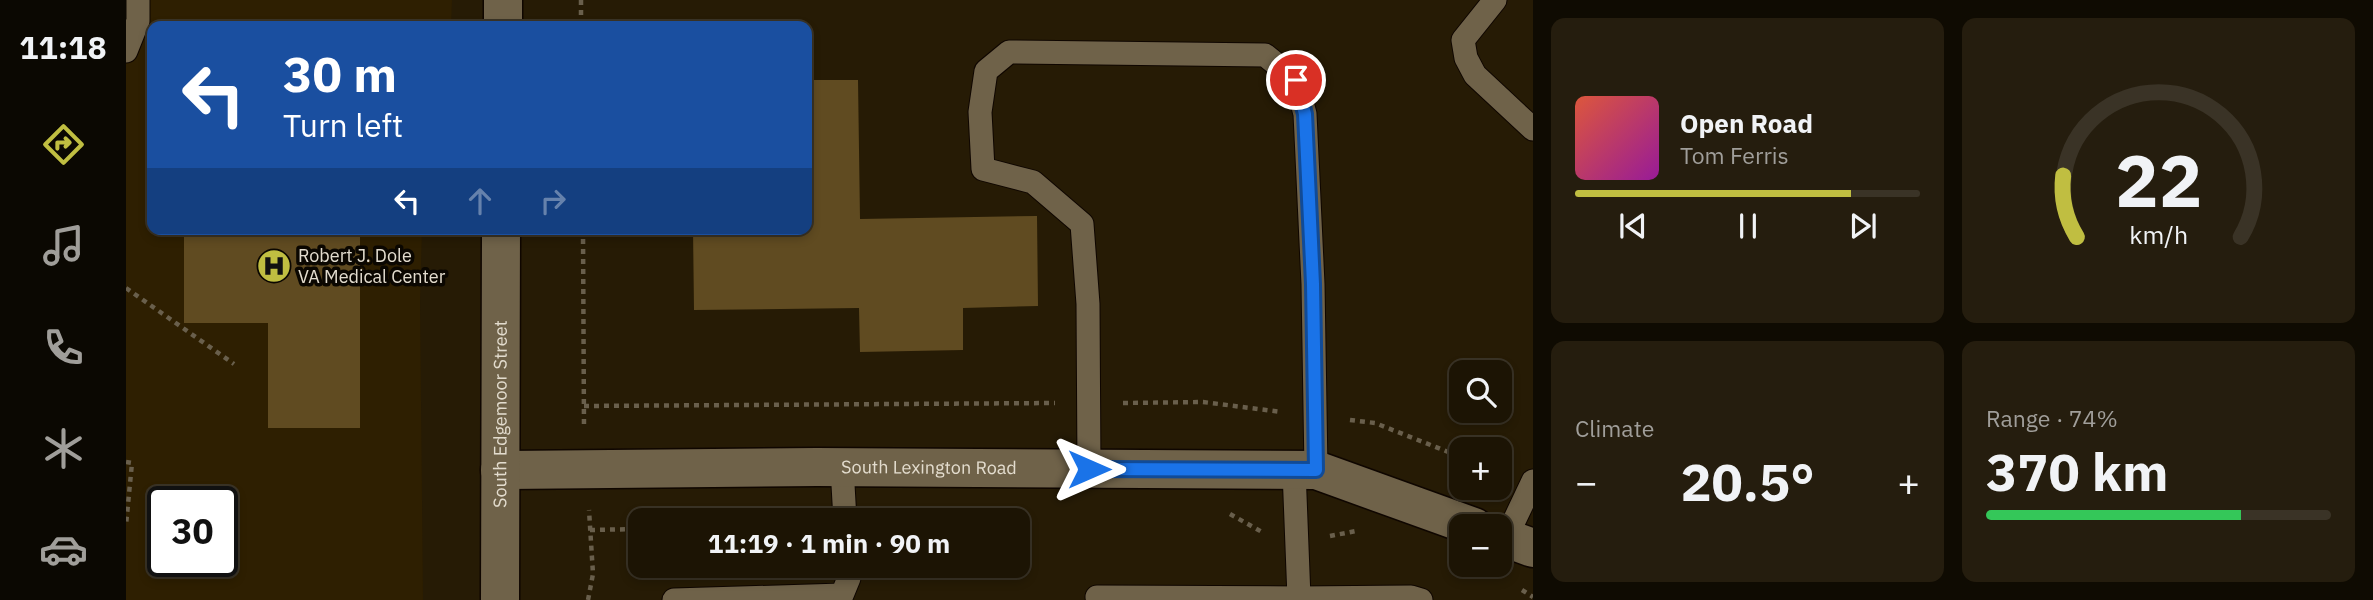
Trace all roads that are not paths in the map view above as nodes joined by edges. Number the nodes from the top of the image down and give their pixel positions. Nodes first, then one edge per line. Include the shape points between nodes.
1 (138, 0) edge
2 (503, 0) edge
3 (1495, 0) edge
4 (503, 21) edge
5 (126, 51) edge
6 (1533, 129) edge
7 (501, 235) edge
8 (842, 467) junction
9 (1089, 469) junction
10 (500, 470) junction
11 (1305, 470) junction
12 (1533, 481) edge
13 (844, 508) edge
14 (1449, 519) edge
15 (1512, 520) edge
16 (849, 578) edge
17 (1097, 597) dead end
18 (1299, 598) junction
19 (500, 600) edge
20 (674, 600) edge
21 (1421, 600) edge

1 - 5 lane via 138,21
2 - 4 street
3 - 6 lane via 1463,40 1466,58 1475,75
7 - 10 street, South Edgemoor Street
8 - 9 street, South Lexington Road
8 - 10 street, South Lexington Road
8 - 13 lane
9 - 11 street, South Lexington Road
9 - 11 lane via 1088,304 1082,224 1033,183 983,169 980,112 986,71 1009,52 1265,55 1296,80 1305,114 1313,284 1315,416
10 - 19 street, South Edgemoor Street
11 - 14 street, South Lexington Road
11 - 18 lane via 1296,534
12 - 15 lane
16 - 20 lane via 842,595
17 - 18 lane
18 - 21 lane

